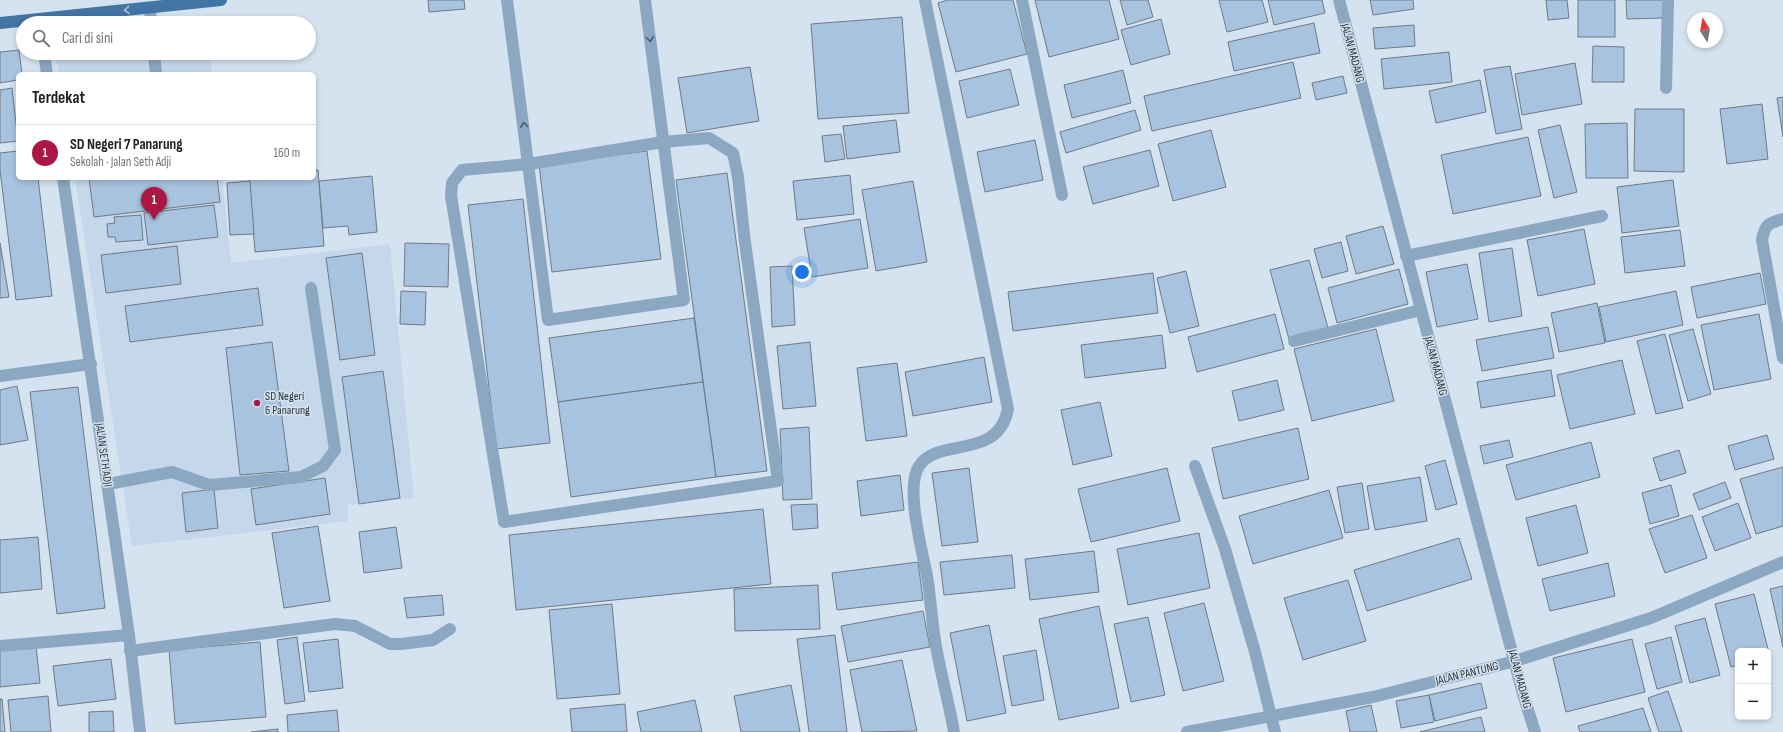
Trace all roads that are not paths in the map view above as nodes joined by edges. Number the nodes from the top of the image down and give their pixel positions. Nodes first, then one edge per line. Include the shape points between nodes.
1 (221, 0) edge
2 (507, 0) edge
3 (645, 0) edge
4 (925, 0) edge
5 (1022, 0) edge
6 (1339, 0) edge
7 (1668, 0) edge
8 (150, 8) junction
9 (77, 16) edge
10 (151, 16) edge
11 (16, 22) edge
12 (0, 23) edge
13 (45, 60) edge
14 (155, 60) edge
15 (48, 72) edge
16 (156, 72) edge
17 (1666, 88) dead end
18 (663, 142) junction
19 (529, 164) junction
20 (63, 180) edge
21 (1062, 195) dead end
22 (1602, 216) dead end
23 (1783, 219) edge
24 (1406, 256) junction
25 (311, 288) dead end
26 (1421, 310) junction
27 (1294, 341) dead end
28 (1783, 358) edge
29 (91, 364) junction
30 (0, 376) edge
31 (1195, 466) dead end
32 (108, 484) junction
33 (1783, 562) edge
34 (450, 629) dead end
35 (129, 635) junction
36 (0, 646) edge
37 (130, 651) junction
38 (1515, 661) junction
39 (1271, 715) junction
40 (140, 732) edge
41 (954, 732) edge
42 (1187, 732) edge
43 (1275, 732) edge
44 (1535, 732) edge

1 - 8 main road
19 -> 2 street
3 -> 18 street
4 - 41 street via 1008,409 1002,426 980,444 928,457 918,466 913,488 936,646
5 - 21 street
6 - 24 street, JALAN MADANG
7 - 17 street
8 -> 9 main road
8 - 10 street
11 - 12 main road
13 - 15 street
14 - 16 street
18 - 19 street
18 - 19 street via 684,300 548,320
18 - 19 street via 709,138 733,153 778,481 504,522 451,196 452,183 462,170
20 - 29 street, JALAN SETH ADJI
22 - 24 street
23 - 28 street via 1769,223 1762,240
24 - 26 street, JALAN MADANG
25 - 32 street via 335,450 323,466 301,477 243,483 210,485 172,472
26 - 27 street
26 - 38 street, JALAN MADANG
29 - 30 street
29 - 32 street, JALAN SETH ADJI
31 - 39 street via 1225,549
32 - 35 street, JALAN SETH ADJI
33 - 38 street, JALAN PANTUNG via 1651,618
34 - 37 street via 433,640 390,644 355,626 335,624
35 - 36 street
35 - 37 street, JALAN SETH ADJI
37 - 40 street, JALAN SETH ADJI
38 - 39 street, JALAN PANTUNG via 1373,697
38 - 44 street, JALAN MADANG
39 - 42 street, JALAN PANTUNG
39 - 43 street

